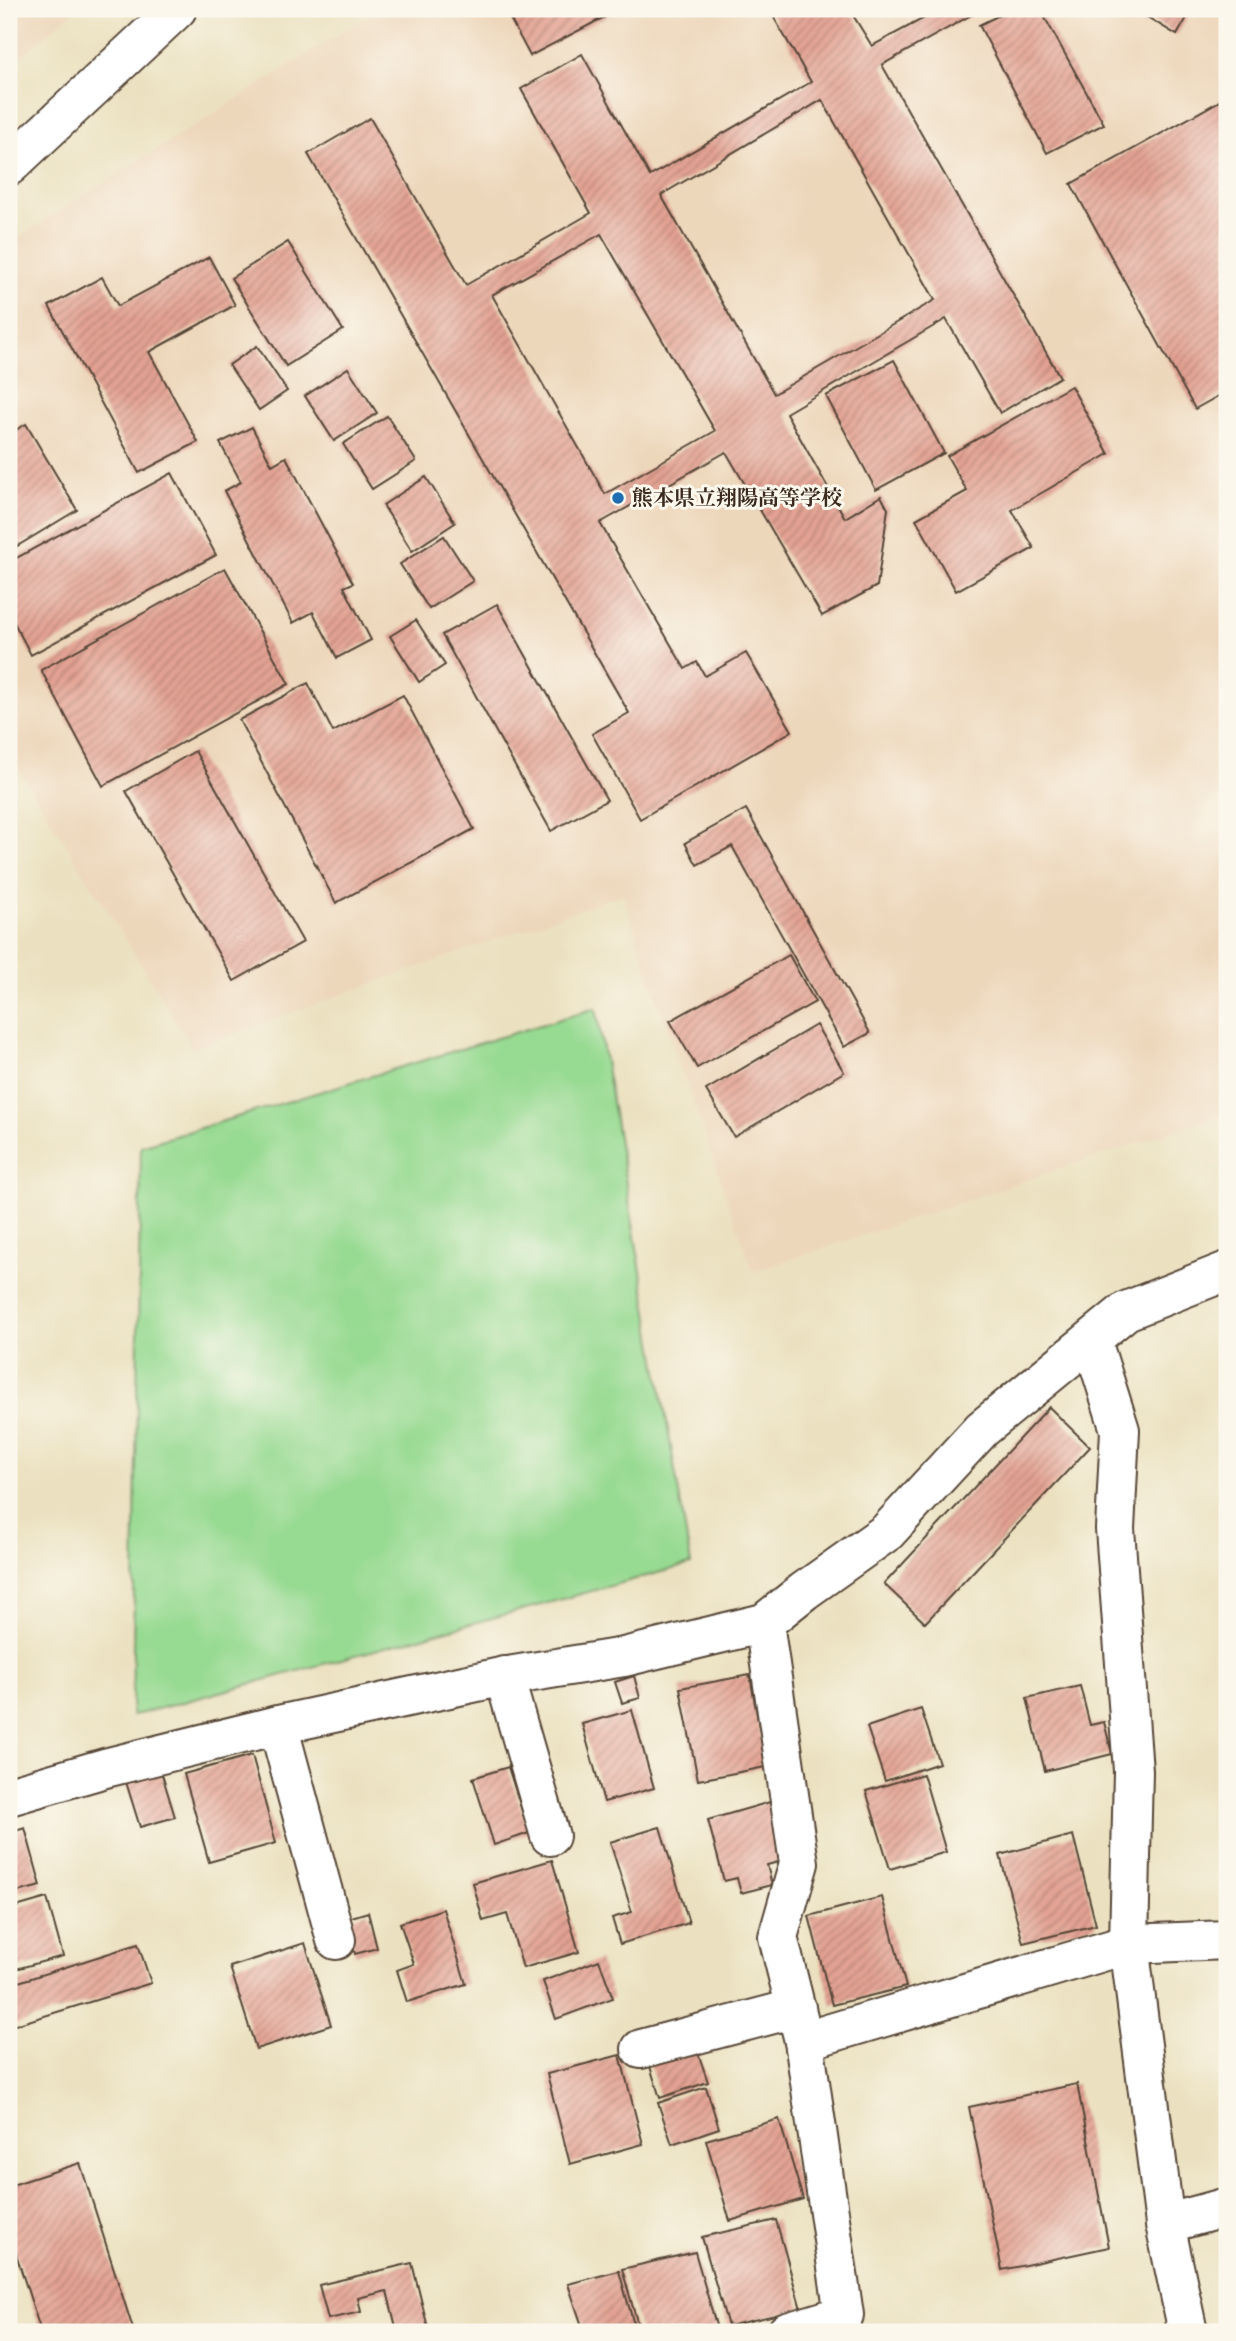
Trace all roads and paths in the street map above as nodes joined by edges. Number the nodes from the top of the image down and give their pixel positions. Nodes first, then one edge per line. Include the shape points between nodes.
1 (177, 9) edge
2 (9, 166) edge
3 (1227, 1271) edge
4 (1092, 1341) junction
5 (764, 1623) junction
6 (504, 1676) junction
7 (278, 1726) junction
8 (9, 1796) edge
9 (551, 1836) dead end
10 (336, 1940) dead end
11 (1227, 1940) edge
12 (1129, 1944) junction
13 (800, 2025) junction
14 (641, 2049) dead end
15 (1227, 2207) edge
16 (1165, 2224) junction
17 (846, 2323) edge
18 (787, 2332) edge
19 (1188, 2332) edge

1 - 2 street
3 - 4 street via 1126,1311
4 - 5 street via 982,1429 887,1532
4 - 12 street via 1121,1430 1115,1529 1133,1771
5 - 6 street via 624,1657
5 - 13 street via 799,1863 778,1937
6 - 7 street
6 - 9 street
7 - 8 street
7 - 10 street
11 - 12 street
12 - 13 street
12 - 16 street
13 - 14 street
13 - 17 street
15 - 16 street
16 - 19 street
17 - 18 street

